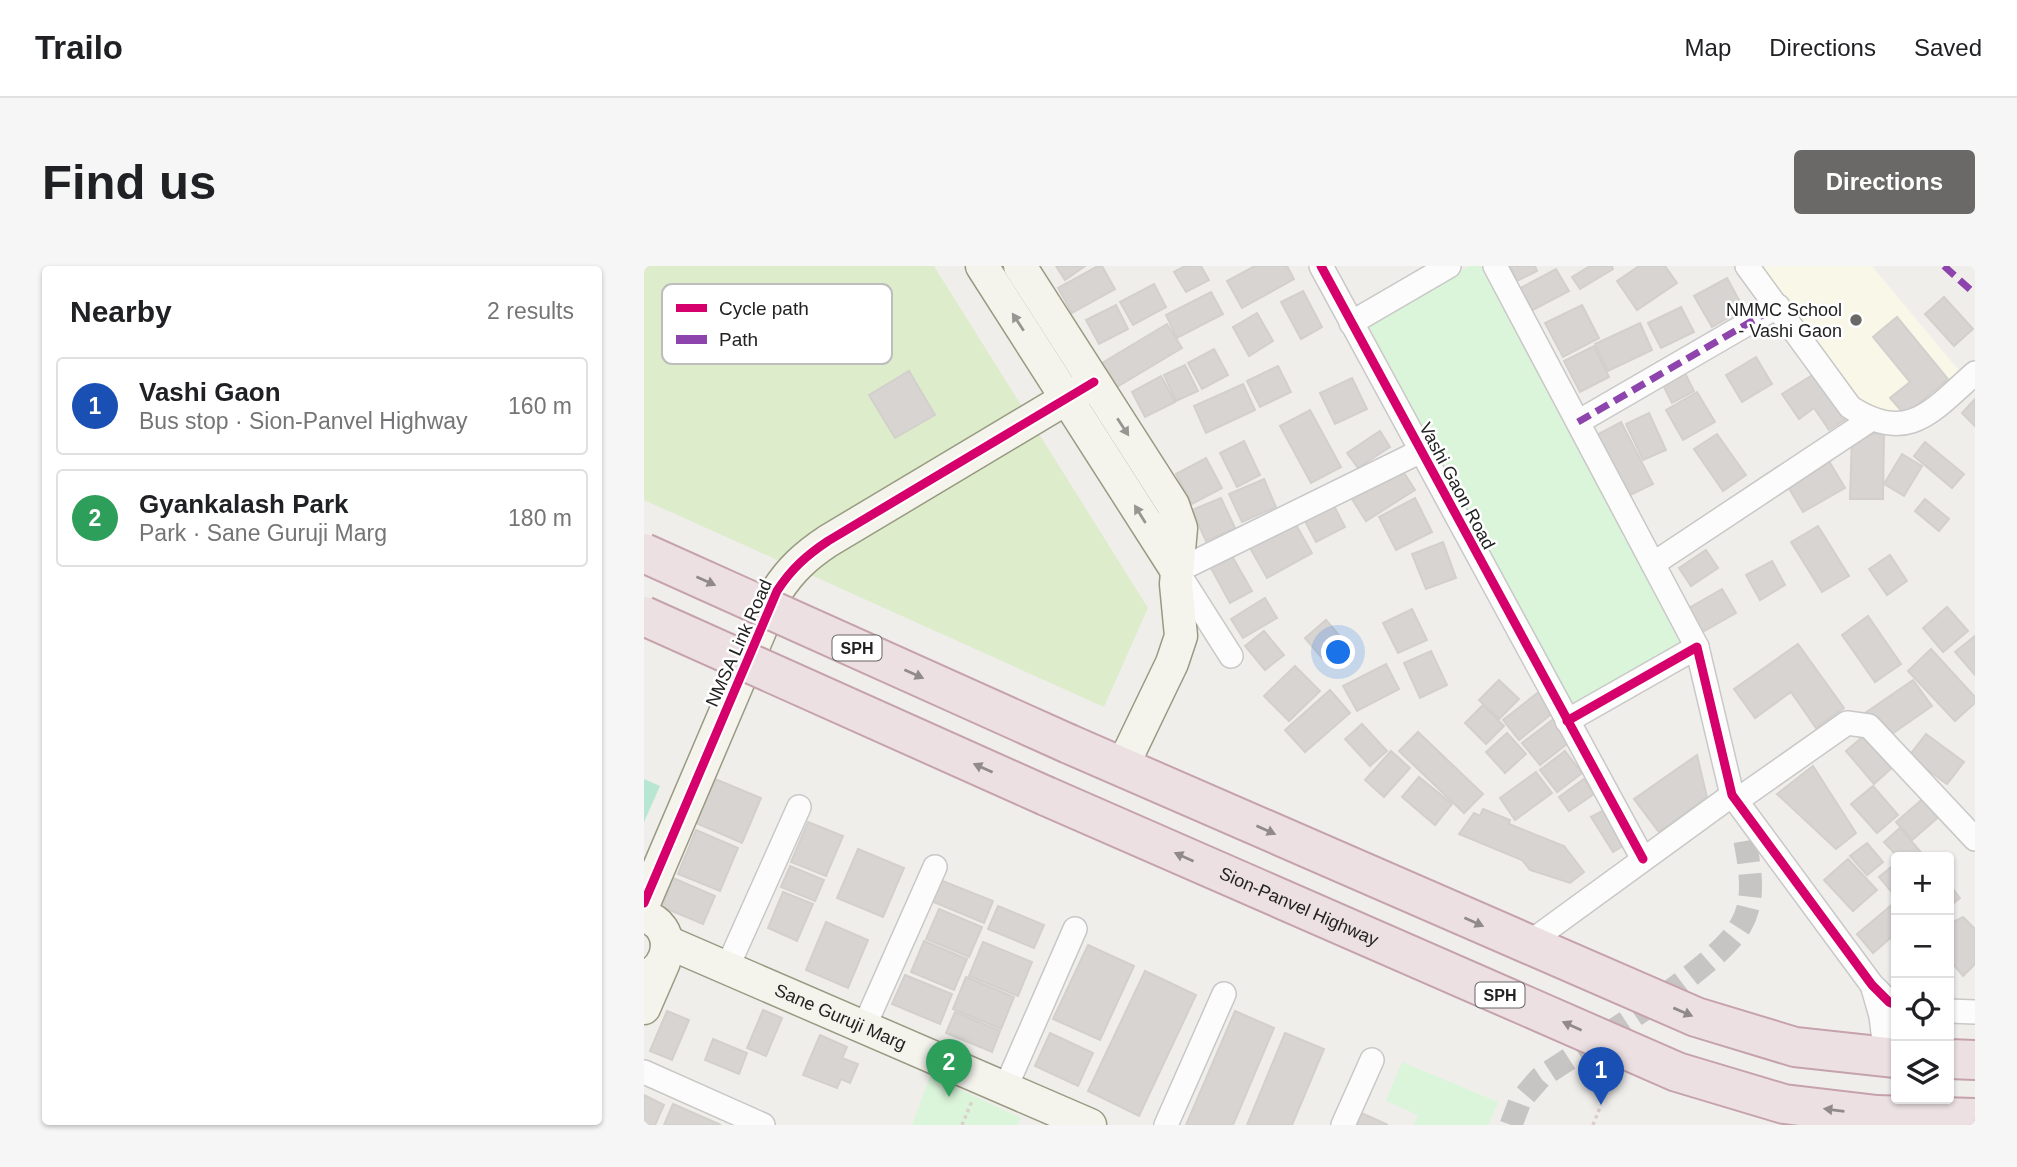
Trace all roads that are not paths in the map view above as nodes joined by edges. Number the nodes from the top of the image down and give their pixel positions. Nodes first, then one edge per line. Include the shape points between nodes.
1 (982, 266) edge
2 (1020, 266) edge
3 (1321, 266) edge
4 (1450, 266) edge
5 (1495, 266) edge
6 (1747, 266) edge
7 (1778, 306) junction
8 (1351, 323) junction
9 (1975, 373) edge
10 (1094, 382) junction
11 (1067, 398) junction
12 (1870, 420) junction
13 (1578, 422) junction
14 (1421, 451) junction
15 (644, 553) edge
16 (1653, 565) junction
17 (1177, 571) junction
18 (644, 616) edge
19 (1697, 647) junction
20 (1230, 656) dead end
21 (1567, 721) junction
22 (1122, 767) junction
23 (1734, 798) junction
24 (799, 807) dead end
25 (1975, 839) edge
26 (1745, 841) tunnel mouth
27 (1643, 859) junction
28 (934, 867) dead end
29 (644, 903) edge
30 (644, 916) edge
31 (1075, 929) dead end
32 (1526, 945) junction
33 (658, 961) edge
34 (727, 968) junction
35 (1872, 985) junction
36 (1224, 994) dead end
37 (1891, 1003) edge
38 (644, 1008) edge
39 (1954, 1011) edge
40 (1975, 1012) edge
41 (864, 1027) junction
42 (1891, 1058) edge
43 (1954, 1059) edge
44 (1372, 1060) dead end
45 (1975, 1060) edge
46 (644, 1072) edge
47 (1005, 1088) junction
48 (1877, 1115) junction
49 (1975, 1118) edge
50 (764, 1125) edge
51 (1090, 1125) edge
52 (1166, 1125) edge
53 (1343, 1125) edge
54 (1940, 1125) edge

11 -> 1 street
2 - 10 street
3 - 8 street, Vashi Gaon Road
4 - 8 street
5 - 13 street
6 - 7 street
7 - 12 street via 1850,407
7 - 13 street
8 - 14 street, Vashi Gaon Road
9 - 12 street via 1923,419 1902,426
10 - 11 street, NMSA Link Road
10 -> 17 street via 1177,513 1181,528
17 -> 11 street
11 - 29 street, NMSA Link Road via 828,541 788,574
12 - 16 street
13 - 16 street
14 - 17 street
14 - 21 street, Vashi Gaon Road
15 -> 22 highway, SPH, bridge
16 - 19 street
17 - 20 street
17 - 22 street via 1182,624 1179,646
48 -> 18 highway, Sion-Panvel Highway / SPH, bridge via 1784,1104 1677,1072
19 - 21 street
19 - 23 street
21 - 27 street, Vashi Gaon Road
22 -> 32 highway, SPH
23 - 25 street via 1847,723 1861,723 1869,726
23 - 26 street
23 - 27 street
23 - 35 street
24 - 34 street
27 - 32 street
28 - 41 street
30 - 33 street via 658,924
31 - 47 street
32 -> 42 highway, SPH via 1696,1017 1795,1047
33 - 34 street, Sane Guruji Marg
33 - 38 street
34 - 41 street, Sane Guruji Marg
35 - 37 street
35 - 42 street
36 - 52 street
39 - 40 street
41 - 47 street, Sane Guruji Marg
43 - 45 highway
44 - 53 street
46 - 50 street
47 - 51 street, Sane Guruji Marg
48 - 49 highway, Sion-Panvel Highway / SPH
48 - 54 highway

